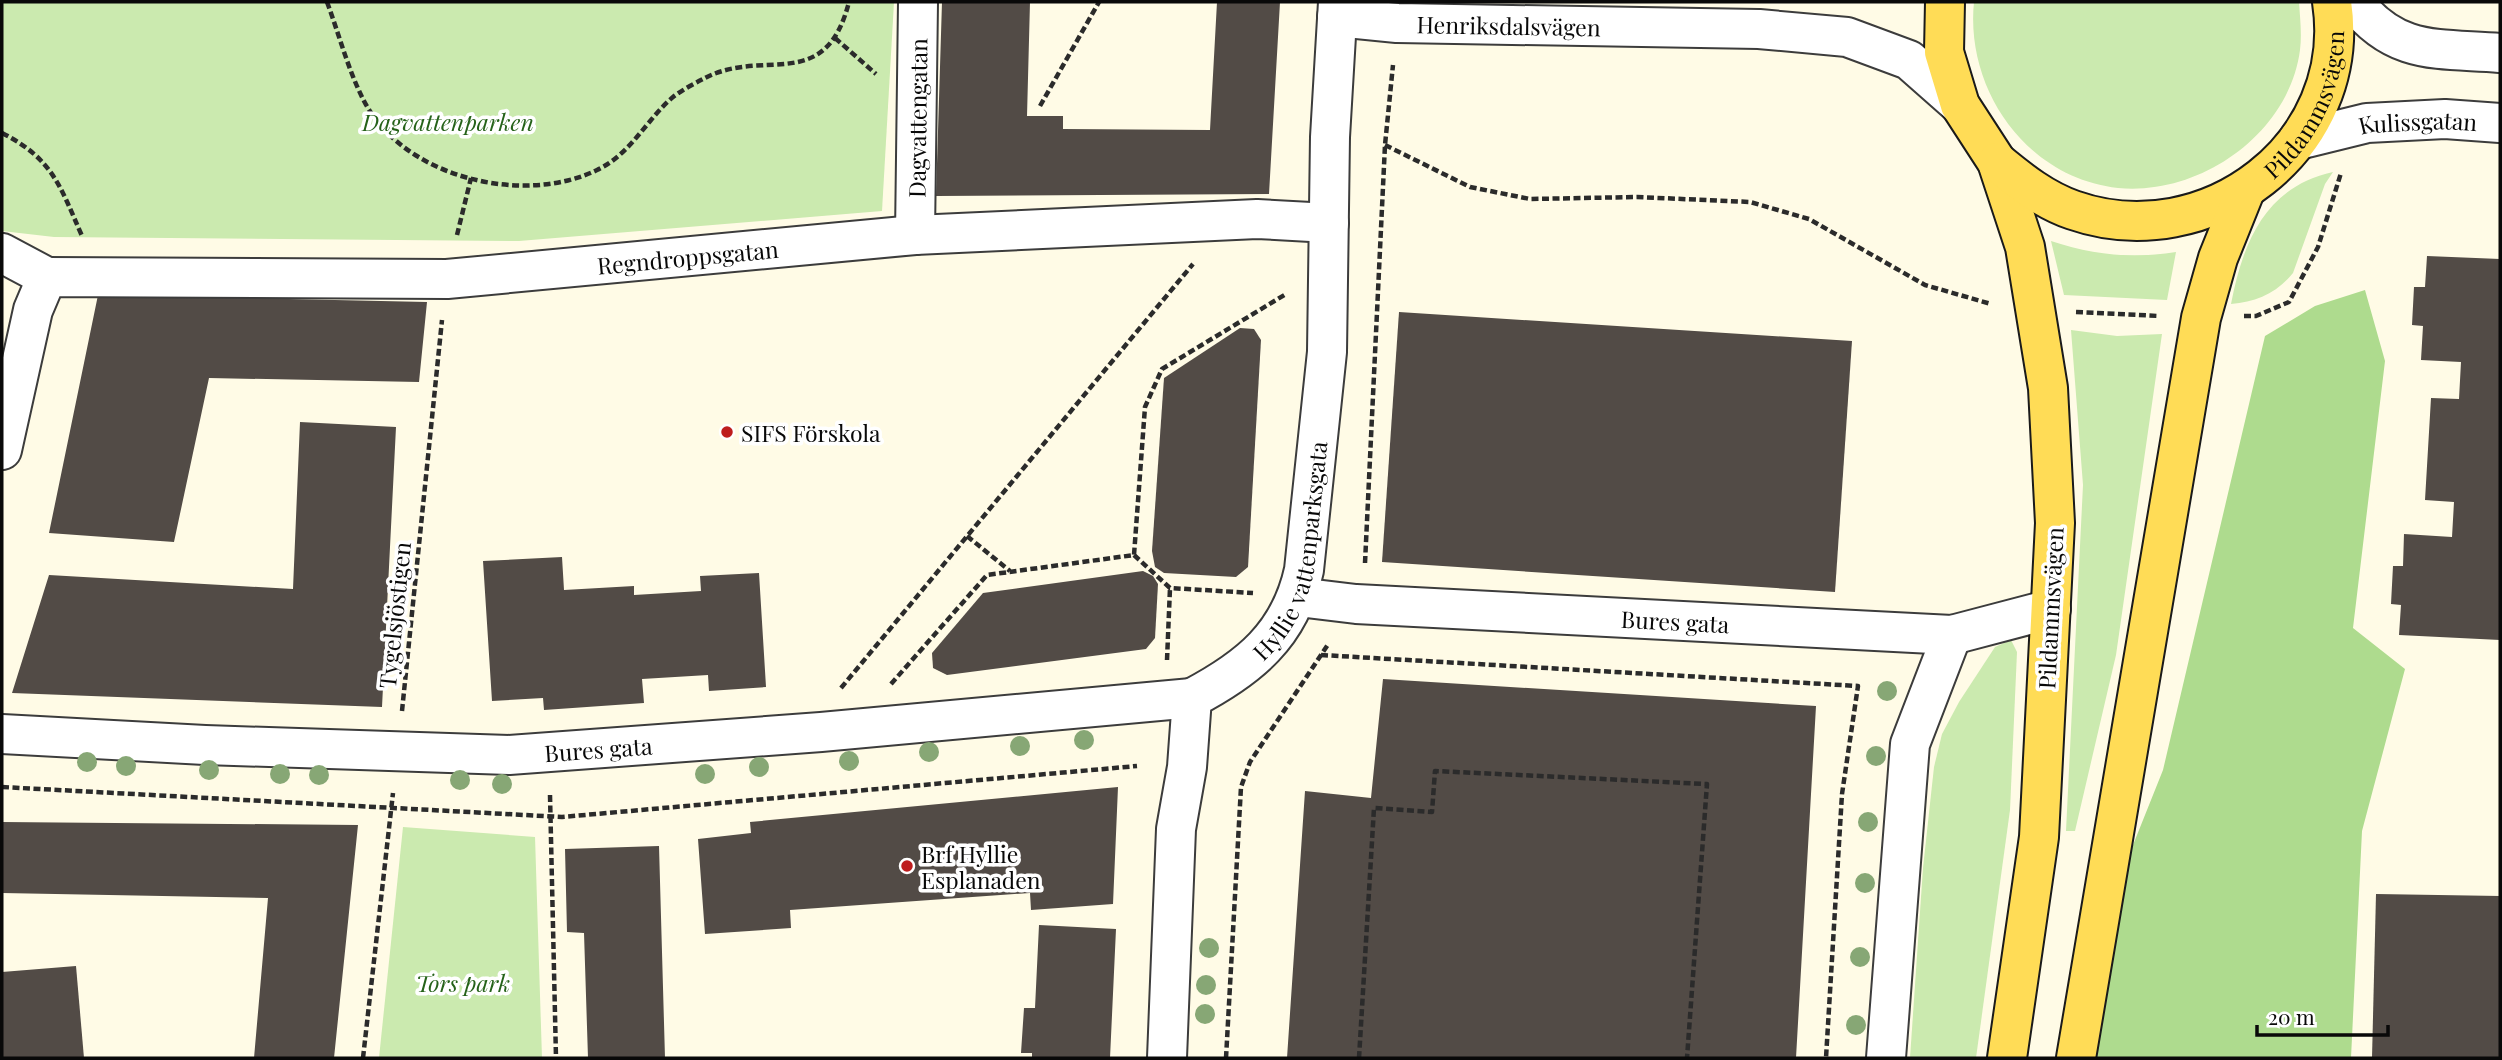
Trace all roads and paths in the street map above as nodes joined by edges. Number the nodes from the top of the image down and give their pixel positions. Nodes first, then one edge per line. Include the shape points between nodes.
1 (327, 2) edge
2 (849, 2) edge
3 (918, 2) edge
4 (1099, 2) edge
5 (1755, 2) edge
6 (1945, 2) edge
7 (2332, 2) edge
8 (2354, 2) edge
9 (1338, 9) edge
10 (1397, 23) junction
11 (1681, 27) junction
12 (2500, 53) edge
13 (1959, 105) junction
14 (1040, 106) dead end
15 (2367, 122) junction
16 (2500, 123) edge
17 (2, 133) edge
18 (2298, 140) junction
19 (1997, 162) junction
20 (471, 178) junction
21 (2245, 191) junction
22 (1329, 223) junction
23 (915, 235) junction
24 (2, 253) edge
25 (1199, 257) dead end
26 (1328, 269) junction
27 (47, 277) junction
28 (100, 278) junction
29 (447, 279) junction
30 (2037, 310) junction
31 (2201, 318) junction
32 (2, 450) edge
33 (967, 536) junction
34 (1134, 555) junction
35 (1011, 571) junction
36 (1170, 588) junction
37 (1298, 597) junction
38 (2051, 609) junction
39 (1952, 635) junction
40 (1320, 655) dead end
41 (837, 693) dead end
42 (1192, 698) junction
43 (851, 729) junction
44 (2, 734) edge
45 (398, 751) junction
46 (549, 752) junction
47 (1137, 766) dead end
48 (2, 787) edge
49 (392, 807) junction
50 (551, 816) junction
51 (363, 1058) edge
52 (556, 1058) edge
53 (1167, 1058) edge
54 (1359, 1058) edge
55 (1687, 1058) edge
56 (1826, 1058) edge
57 (1886, 1058) edge
58 (2007, 1058) edge
59 (2076, 1058) edge

1 - 20 path via 365,102 392,135 423,160
2 - 20 path via 842,29 822,53 784,66 736,68 708,77 673,97 637,140 599,169 557,185 506,187
3 - 23 street, Dagvattengatan
4 - 14 path
5 - 11 street, Henriksdalsvägen
6 - 13 main road, Pildammsvägen via 1944,52
7 - 18 main road, Pildammsvägen via 2335,25 2326,86
8 - 12 street via 2383,33 2406,44
9 - 10 street, Henriksdalsvägen
9 - 22 street, Hyllie vattenparksgata
10 - 11 street, Henriksdalsvägen
10 - 30 path via 1385,145 1470,187 1530,199 1750,202 1809,219 1924,285 1988,303
11 - 13 street, Henriksdalsvägen via 1847,37 1909,61
13 - 19 main road, Pildammsvägen
15 - 16 street, Kulissgatan
15 - 18 street, Kulissgatan
15 - 31 path via 2337,180 2318,247 2289,302 2256,316
17 - 28 path via 43,159 61,188
18 - 21 main road, Pildammsvägen via 2274,168
19 - 21 main road, Pildammsvägen via 2032,190 2072,210 2116,220 2161,221 2204,211
19 - 30 main road, Pildammsvägen via 2025,247
20 - 29 path, Tygelsjöstigen
21 - 31 main road, Pildammsvägen via 2218,258
22 - 23 street, Regndroppsgatan via 1257,219
22 - 26 street, Hyllie vattenparksgata
23 - 29 street, Regndroppsgatan
24 - 27 street, Regndroppsgatan
25 - 33 path
26 - 34 path via 1162,369 1145,407
26 - 37 street, Hyllie vattenparksgata via 1327,352
27 - 28 street, Regndroppsgatan
27 - 32 street via 33,310
28 - 29 street, Regndroppsgatan
29 - 45 path, Tygelsjöstigen
30 - 31 path
30 - 38 main road, Pildammsvägen via 2048,388 2055,510
31 - 59 main road, Pildammsvägen
33 - 35 path
33 - 41 path
34 - 35 path
34 - 36 path
35 - 43 path via 987,575
36 - 37 path
36 - 42 path via 1166,657
37 - 39 street, Bures gata via 1356,604
37 - 42 street, Hyllie vattenparksgata via 1290,616 1248,663
38 - 39 street, Bures gata
38 - 58 main road, Pildammsvägen via 2039,837
39 - 57 street via 1910,744
40 - 56 path via 1858,686 1842,794
42 - 43 street, Bures gata
42 - 53 street via 1176,828
43 - 46 street, Bures gata
44 - 45 street, Bures gata
45 - 46 street, Bures gata
45 - 49 path, Tygelsjöstigen
46 - 50 path
47 - 50 path
48 - 49 path
49 - 50 path
49 - 51 path, Tygelsjöstigen
50 - 52 path
54 - 55 path via 1374,808 1432,812 1435,771 1707,783

